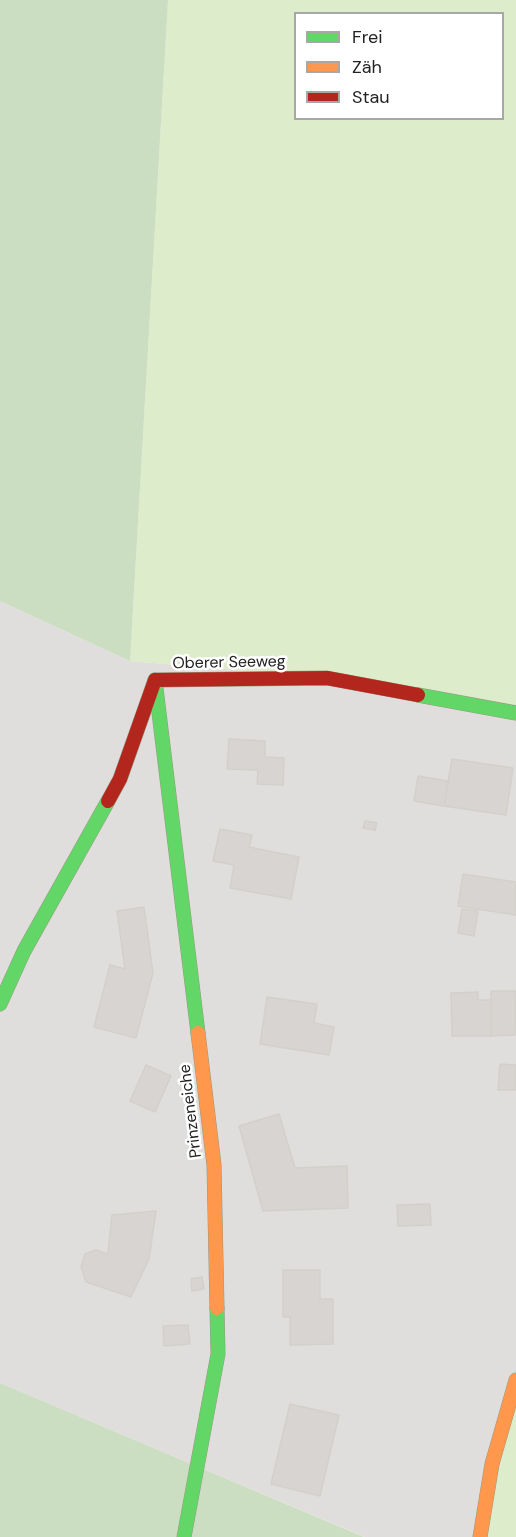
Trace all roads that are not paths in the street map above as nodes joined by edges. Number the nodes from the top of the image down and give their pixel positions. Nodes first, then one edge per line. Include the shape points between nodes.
1 (155, 680) junction
2 (516, 713) edge
3 (0, 1004) edge
4 (516, 1380) edge
5 (184, 1537) edge
6 (480, 1537) edge

1 - 2 street, Oberer Seeweg via 327,678
1 - 3 street, Oberer Seeweg via 120,779 24,951
1 - 5 street, Prinzeneiche via 214,1165 218,1354
4 - 6 street via 492,1464

